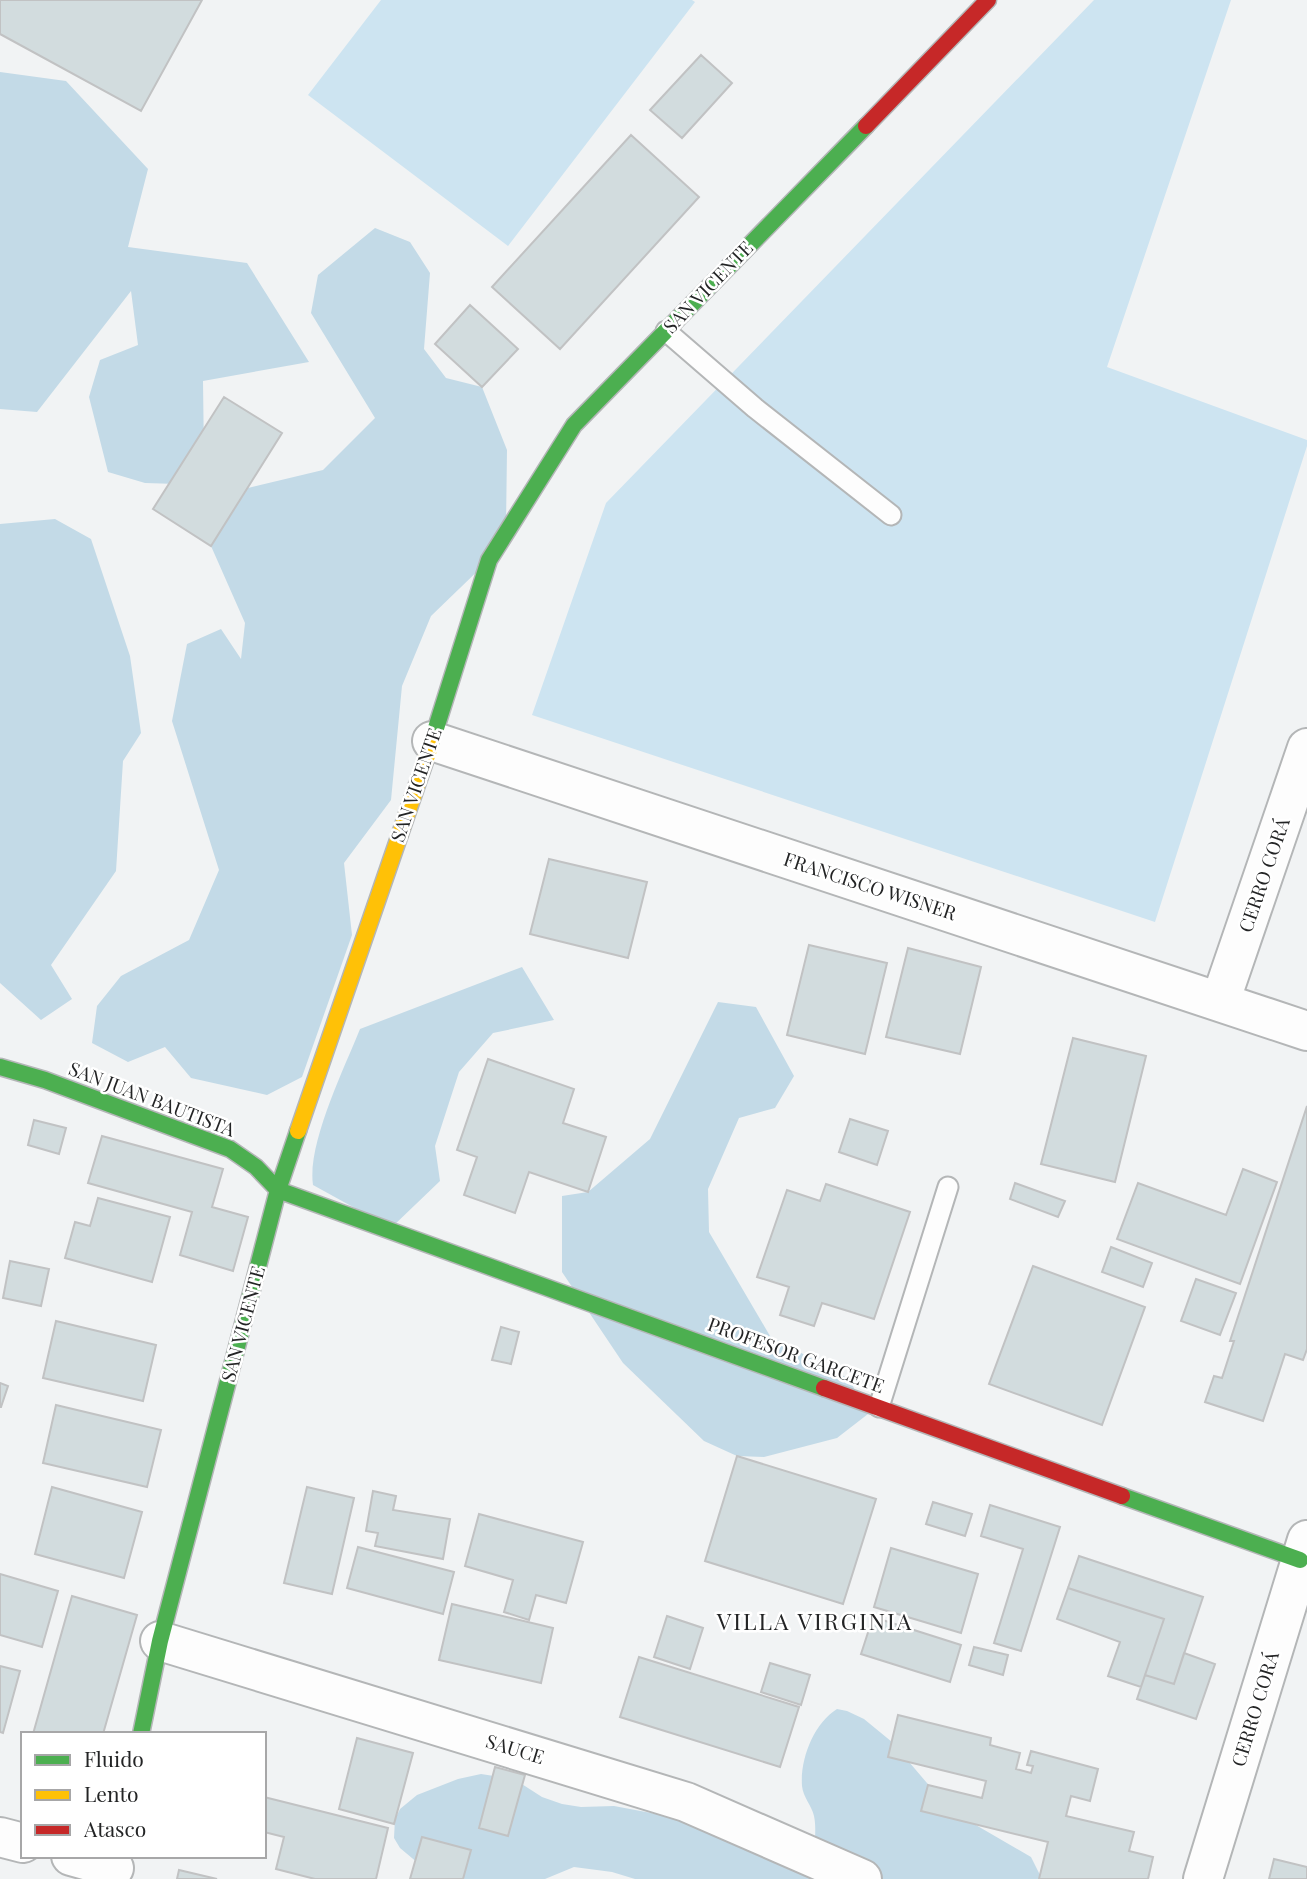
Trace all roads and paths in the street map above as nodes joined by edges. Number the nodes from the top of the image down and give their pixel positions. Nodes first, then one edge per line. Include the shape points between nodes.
1 (988, 0) edge
2 (666, 331) junction
3 (891, 516) dead end
4 (432, 741) junction
5 (1307, 748) edge
6 (1220, 1002) junction
7 (1307, 1031) edge
8 (0, 1067) edge
9 (948, 1187) dead end
10 (278, 1190) junction
11 (879, 1407) junction
12 (1304, 1550) edge
13 (160, 1641) junction
14 (141, 1732) edge
15 (0, 1837) edge
16 (21, 1842) edge
17 (78, 1858) edge
18 (114, 1868) edge
19 (862, 1879) edge
20 (1203, 1879) edge

1 - 2 street, SAN VICENTE
2 - 3 lane
2 - 4 street, SAN VICENTE via 574,425 489,560
4 - 6 street, FRANCISCO WISNER
4 - 10 street, SAN VICENTE
5 - 6 street, CERRO CORÁ
6 - 7 street, FRANCISCO WISNER
8 - 10 street, SAN JUAN BAUTISTA via 230,1149
9 - 11 lane
10 - 11 street, PROFESOR GARCETE
10 - 13 street, SAN VICENTE
11 - 12 street, PROFESOR GARCETE
12 - 20 street, CERRO CORÁ
13 - 14 street, SAN VICENTE
13 - 19 street, SAUCE via 686,1801
15 - 16 street
17 - 18 street

